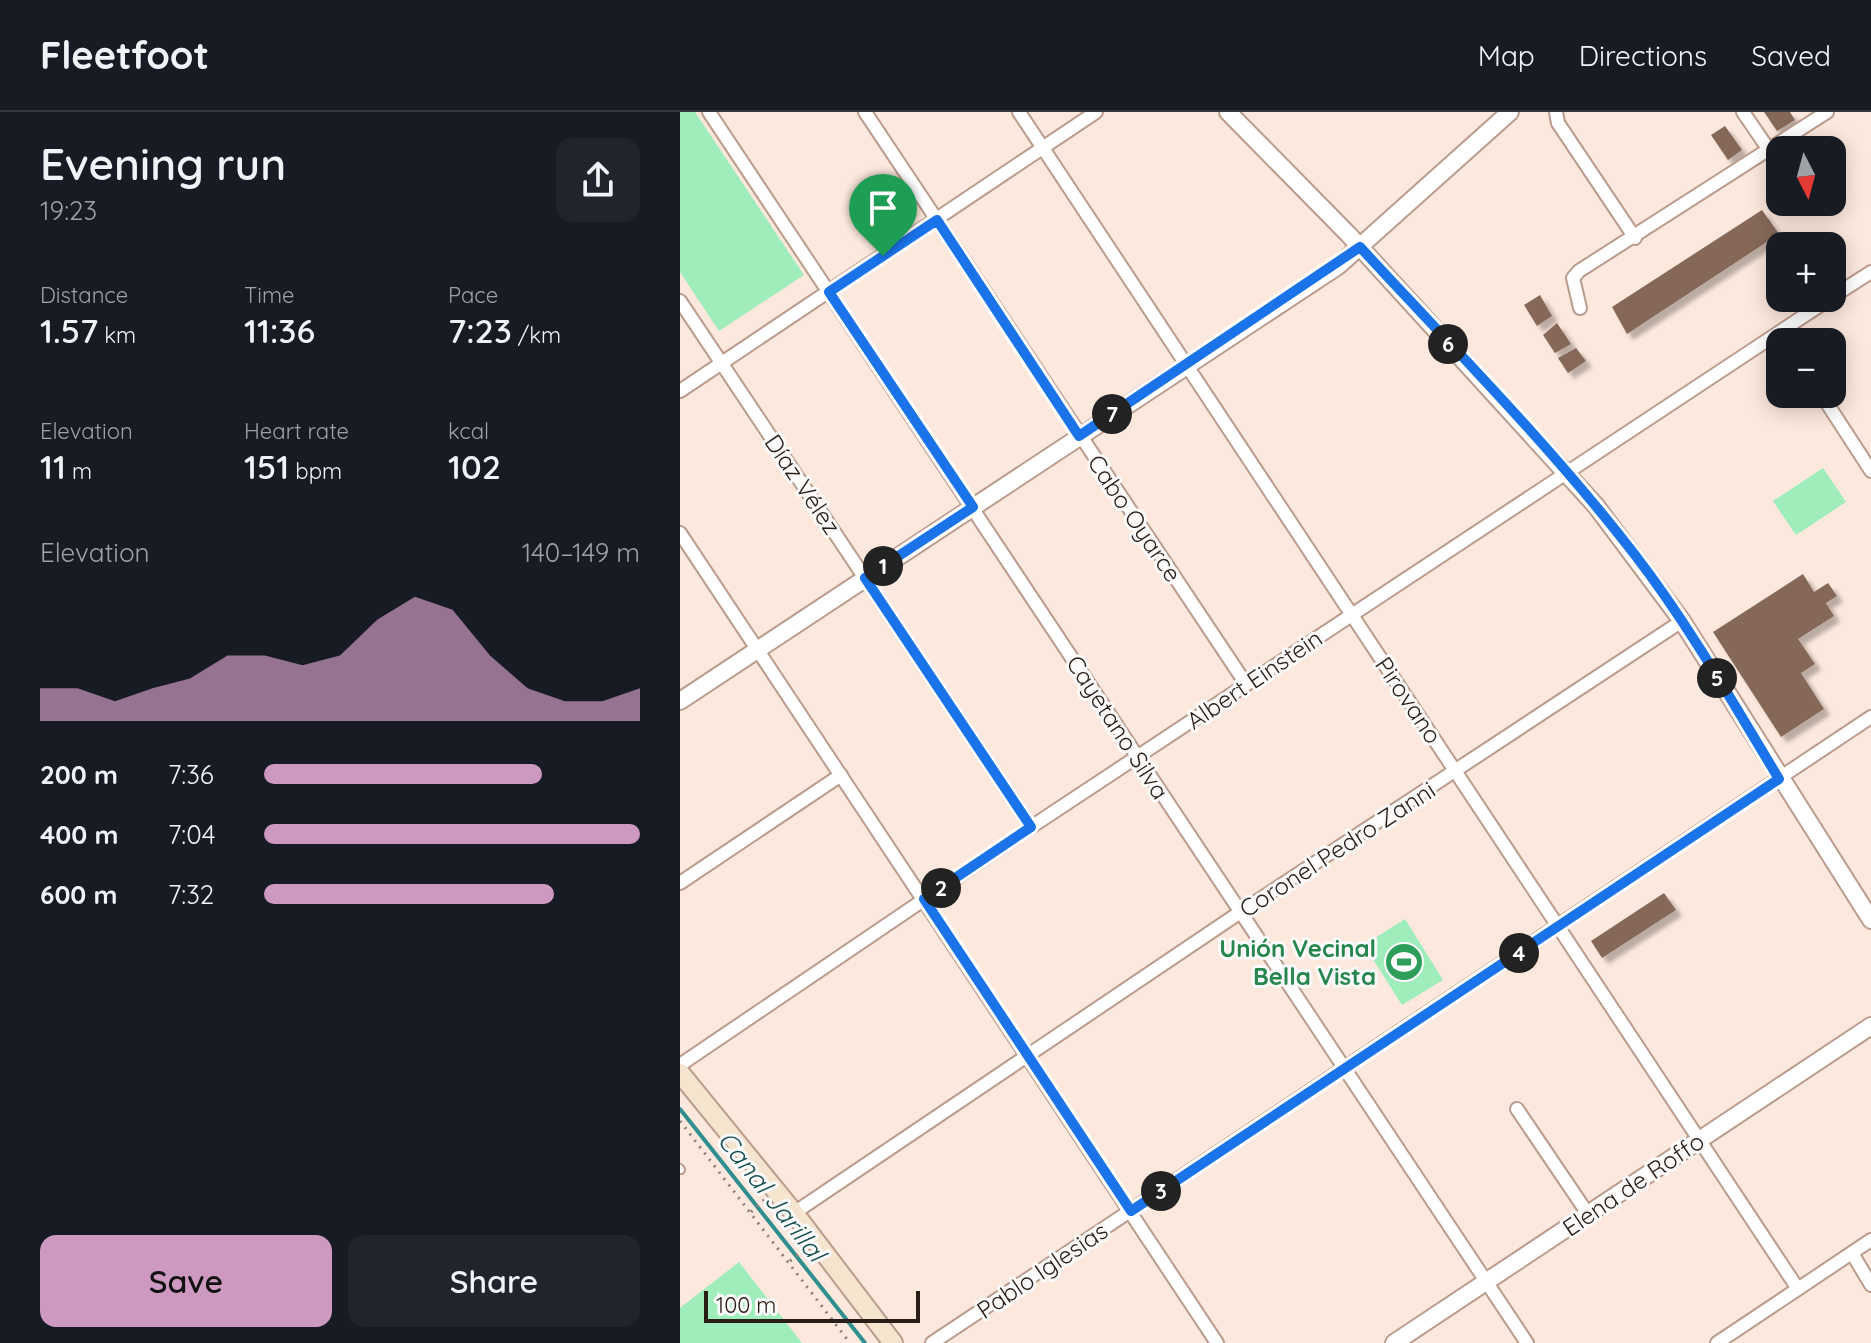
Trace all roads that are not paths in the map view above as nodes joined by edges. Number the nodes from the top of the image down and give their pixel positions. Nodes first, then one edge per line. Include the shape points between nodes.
1 (709, 112) edge
2 (865, 112) edge
3 (1019, 112) edge
4 (1096, 112) edge
5 (1228, 112) edge
6 (1510, 112) edge
7 (1556, 112) edge
8 (1743, 112) edge
9 (1827, 112) edge
10 (1790, 136) edge
11 (1766, 146) edge
12 (1043, 149) junction
13 (1766, 152) edge
14 (937, 220) junction
15 (1635, 238) junction
16 (1360, 247) junction
17 (1871, 272) edge
18 (1846, 289) edge
19 (829, 292) junction
20 (680, 301) edge
21 (1580, 308) dead end
22 (1814, 312) edge
23 (1794, 328) edge
24 (1766, 347) edge
25 (722, 363) junction
26 (1187, 364) junction
27 (680, 391) edge
28 (1830, 408) edge
29 (1079, 436) junction
30 (1567, 471) junction
31 (1871, 471) edge
32 (973, 507) junction
33 (682, 541) edge
34 (865, 578) junction
35 (1352, 614) junction
36 (1682, 621) junction
37 (757, 650) junction
38 (1246, 684) junction
39 (680, 701) edge
40 (1871, 717) edge
41 (1138, 757) junction
42 (1457, 771) junction
43 (841, 775) junction
44 (1779, 779) junction
45 (1031, 827) junction
46 (680, 883) edge
47 (924, 899) junction
48 (1239, 913) junction
49 (1871, 920) edge
50 (1559, 927) junction
51 (1871, 1026) edge
52 (1027, 1056) junction
53 (680, 1065) edge
54 (1342, 1070) junction
55 (680, 1073) edge
56 (1517, 1109) dead end
57 (1700, 1140) junction
58 (1131, 1211) junction
59 (794, 1213) junction
60 (1588, 1214) junction
61 (1871, 1241) edge
62 (1852, 1253) junction
63 (1485, 1282) junction
64 (1871, 1285) edge
65 (1798, 1289) junction
66 (1721, 1342) edge
67 (893, 1343) edge
68 (932, 1343) edge
69 (1217, 1343) edge
70 (1394, 1343) edge
71 (1527, 1343) edge

1 - 19 street, Cayetano Silva
2 - 14 street, Cabo Oyarce
3 - 12 street, Pirovano
4 - 12 street
5 - 16 street
6 - 16 street
7 - 15 street via 1558,123
8 - 11 street
9 - 10 street
12 - 14 street
12 - 26 street, Pirovano
13 - 15 street
14 - 19 street
14 - 29 street, Cabo Oyarce
15 - 21 street via 1573,278
16 - 26 street
16 - 30 street
17 - 18 street, Albert Einstein
19 - 25 street
19 - 32 street, Cayetano Silva
20 - 25 street, Díaz Vélez
22 - 23 street, Albert Einstein
24 - 30 street, Albert Einstein
25 - 27 street
25 - 34 street, Díaz Vélez
26 - 29 street
26 - 35 street, Pirovano
28 - 31 street
29 - 32 street
29 - 38 street, Cabo Oyarce
30 - 35 street, Albert Einstein
30 - 36 street
32 - 34 street
32 - 41 street, Cayetano Silva
33 - 37 street
34 - 37 street
34 - 45 street, Díaz Vélez
35 - 38 street, Albert Einstein
35 - 42 street, Pirovano
36 - 42 street, Coronel Pedro Zanni
36 - 44 street
37 - 39 street
37 - 43 street
38 - 41 street, Albert Einstein
40 - 44 street, Pablo Iglesias
41 - 45 street, Albert Einstein
41 - 48 street, Cayetano Silva
42 - 48 street, Coronel Pedro Zanni
42 - 50 street, Pirovano
43 - 46 street
43 - 47 street
44 - 49 street
44 - 50 street, Pablo Iglesias
45 - 47 street, Albert Einstein
47 - 52 street
47 - 53 street, Albert Einstein
48 - 52 street, Coronel Pedro Zanni
48 - 54 street, Cayetano Silva
50 - 54 street, Pablo Iglesias
50 - 57 street, Pirovano
51 - 57 street, Elena de Roffo
52 - 58 street
52 - 59 street, Coronel Pedro Zanni
54 - 58 street, Pablo Iglesias
54 - 63 street, Cayetano Silva
55 - 59 main road
56 - 60 street
57 - 60 street, Elena de Roffo
57 - 65 street, Pirovano
58 - 68 street, Pablo Iglesias
58 - 69 street
59 - 67 main road
60 - 63 street, Elena de Roffo
61 - 62 street
62 - 64 street
62 - 65 street
63 - 70 street, Elena de Roffo
63 - 71 street, Cayetano Silva
65 - 66 street

